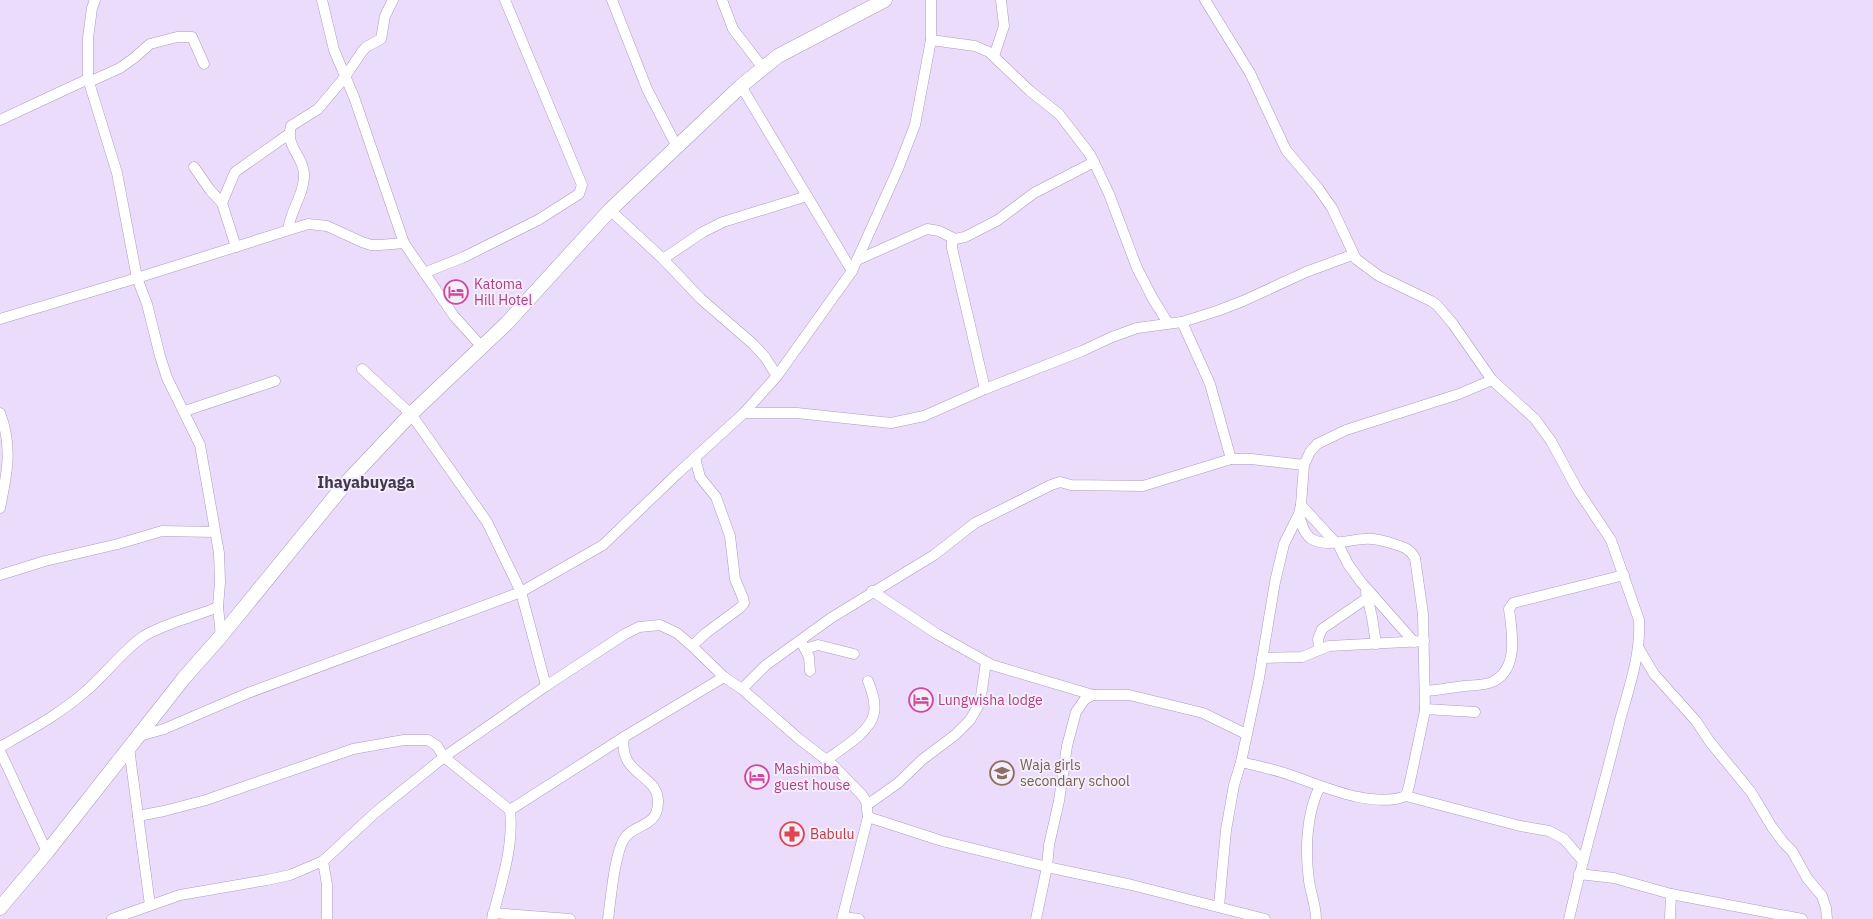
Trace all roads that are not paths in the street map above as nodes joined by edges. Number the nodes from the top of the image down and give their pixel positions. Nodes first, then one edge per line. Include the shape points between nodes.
1 (96, 0) edge
2 (322, 0) edge
3 (393, 0) edge
4 (505, 0) edge
5 (612, 0) edge
6 (722, 0) edge
7 (931, 0) edge
8 (1002, 0) edge
9 (1205, 0) edge
10 (879, 1) edge
11 (931, 40) junction
12 (994, 56) junction
13 (204, 64) dead end
14 (763, 68) junction
15 (345, 76) junction
16 (88, 80) junction
17 (741, 86) junction
18 (0, 120) edge
19 (289, 134) junction
20 (676, 147) junction
21 (1094, 162) junction
22 (194, 167) dead end
23 (807, 196) junction
24 (222, 203) junction
25 (610, 210) junction
26 (288, 230) junction
27 (952, 238) junction
28 (404, 243) junction
29 (236, 247) junction
30 (1352, 255) junction
31 (663, 259) junction
32 (857, 260) junction
33 (852, 271) junction
34 (424, 273) junction
35 (137, 278) junction
36 (0, 319) edge
37 (1182, 322) junction
38 (1168, 323) junction
39 (482, 347) junction
40 (362, 369) dead end
41 (777, 376) junction
42 (1492, 380) junction
43 (275, 381) dead end
44 (985, 389) junction
45 (184, 411) junction
46 (0, 412) edge
47 (744, 413) junction
48 (411, 414) junction
49 (695, 458) junction
50 (1231, 459) junction
51 (1304, 465) junction
52 (0, 508) edge
53 (1300, 509) junction
54 (215, 532) junction
55 (1336, 542) junction
56 (0, 573) edge
57 (1624, 575) junction
58 (1365, 586) junction
59 (872, 591) junction
60 (521, 592) junction
61 (1367, 598) junction
62 (218, 607) junction
63 (221, 636) junction
64 (1424, 641) junction
65 (1414, 642) junction
66 (802, 644) junction
67 (1376, 644) junction
68 (692, 646) junction
69 (1638, 647) junction
70 (1319, 649) junction
71 (854, 654) dead end
72 (1262, 658) junction
73 (986, 662) junction
74 (810, 671) dead end
75 (724, 677) junction
76 (868, 681) dead end
77 (546, 686) junction
78 (742, 689) junction
79 (1425, 690) junction
80 (1093, 695) junction
81 (1425, 709) junction
82 (1475, 712) dead end
83 (1246, 734) junction
84 (139, 736) junction
85 (624, 738) junction
86 (0, 747) edge
87 (129, 748) junction
88 (1, 758) edge
89 (444, 758) junction
90 (826, 760) junction
91 (1241, 762) junction
92 (1320, 786) junction
93 (1406, 796) junction
94 (867, 805) junction
95 (510, 810) junction
96 (138, 816) junction
97 (868, 817) junction
98 (47, 852) junction
99 (1582, 860) junction
100 (323, 861) junction
101 (1047, 867) junction
102 (1579, 874) junction
103 (1671, 894) junction
104 (150, 905) junction
105 (1219, 906) junction
106 (0, 908) edge
107 (492, 916) edge
108 (842, 918) edge
109 (112, 919) edge
110 (327, 919) edge
111 (570, 919) edge
112 (608, 919) edge
113 (859, 919) edge
114 (1036, 919) edge
115 (1264, 919) edge
116 (1316, 919) edge
117 (1569, 919) edge
118 (1670, 919) edge
119 (1802, 919) edge
120 (1827, 919) edge

1 - 16 street via 88,38
2 - 15 street via 334,50
3 - 15 street via 384,16 381,39 366,47
4 - 34 street via 582,185 579,194 538,220
5 - 20 street via 647,89
6 - 14 street via 733,29
7 - 11 street
8 - 12 street via 1004,26
9 - 30 street via 1250,73 1286,150 1332,208
10 - 14 main road via 778,56
11 - 12 street via 975,46
11 - 32 street via 914,125
12 - 21 street via 1030,92 1059,114
13 - 16 street via 192,37 177,37 150,44 120,68
14 - 17 main road
15 - 19 street via 318,109 291,126
15 - 28 street
16 - 18 street
16 - 35 street via 117,173
17 - 20 main road
17 - 23 street
19 - 24 street via 235,172
19 - 26 street via 304,174
20 - 25 main road
21 - 27 street via 1034,193 998,220 965,237
21 - 38 street via 1137,268
22 - 24 street
23 - 31 street via 723,222
23 - 33 street
24 - 29 street
25 - 31 street
25 - 39 main road
26 - 28 street via 308,224 328,226 362,242 380,245
26 - 29 street
27 - 32 street via 927,229
27 - 44 street
28 - 34 street
29 - 35 street
30 - 37 street via 1244,301
30 - 42 street via 1358,263 1379,276 1436,305
31 - 41 street via 701,299 753,344
32 - 33 street
33 - 41 street
34 - 39 street via 454,316
35 - 36 street
35 - 45 street via 168,378
37 - 38 street
37 - 50 street via 1210,384
38 - 44 street via 1137,328 1112,337
39 - 48 main road
40 - 48 street
41 - 47 street
42 - 51 street via 1460,394 1346,430 1317,444
42 - 57 street via 1534,419 1551,441 1577,489 1611,540
43 - 45 street
44 - 47 street via 924,416 891,423 797,413
45 - 54 street via 200,445
46 - 52 street via 7,433 8,450
47 - 49 street
48 - 60 street via 487,522
48 - 63 main road via 345,484
49 - 60 street via 603,545
49 - 68 street via 700,477 716,497 730,536 735,579 744,603
50 - 51 street
50 - 59 street via 1143,486 1060,482 1051,485 975,523 934,555
51 - 53 street
53 - 55 street
53 - 55 street via 1310,538
53 - 72 street via 1284,544
54 - 56 street via 162,530
54 - 62 street via 220,574
55 - 58 street
55 - 64 street via 1373,539 1411,550 1419,576
57 - 69 street via 1639,620
57 - 79 street via 1513,603 1509,610 1513,650 1510,661 1496,680 1488,684
58 - 61 street
58 - 65 street
59 - 66 street
59 - 73 street
60 - 77 street
60 - 84 street
61 - 67 street
61 - 70 street via 1322,629
62 - 63 street
62 - 86 street via 146,635 66,708
63 - 84 main road
64 - 65 street
64 - 79 street
65 - 67 street
66 - 71 street
66 - 74 street
66 - 78 street via 766,665
67 - 70 street
68 - 75 street
68 - 77 street via 660,625 639,627
69 - 99 street
69 - 120 street via 1654,674 1752,792 1822,896
70 - 72 street via 1302,657
72 - 83 street
73 - 80 street
73 - 94 street via 980,703 970,720 898,783
75 - 78 street
75 - 85 street
76 - 90 street via 874,702 870,723
77 - 89 street
78 - 90 street
79 - 81 street
80 - 83 street via 1129,695 1203,713
80 - 101 street via 1080,703 1072,723
81 - 82 street
81 - 93 street
83 - 91 street
84 - 87 main road
85 - 95 street
85 - 112 street via 627,763 651,784 658,803 655,816 624,839 613,880
87 - 96 street
87 - 98 main road
88 - 98 street
89 - 95 street
89 - 96 street via 437,746 428,740 404,740 353,749 206,800
89 - 100 street via 376,812
90 - 94 street via 861,794
91 - 92 street
91 - 105 street via 1226,830
92 - 93 street via 1365,798 1396,800
92 - 116 street via 1312,803 1308,834 1309,878
93 - 99 street via 1549,831 1564,840
94 - 97 street
95 - 107 street via 510,842
96 - 104 street
97 - 101 street via 942,841
97 - 108 street
98 - 106 main road
99 - 102 street
100 - 104 street via 275,879 180,896
100 - 110 street
101 - 105 street
101 - 114 street
102 - 103 street via 1614,878
102 - 117 street
103 - 118 street
103 - 119 street
104 - 109 street
105 - 115 street
107 - 111 street
108 - 113 street

